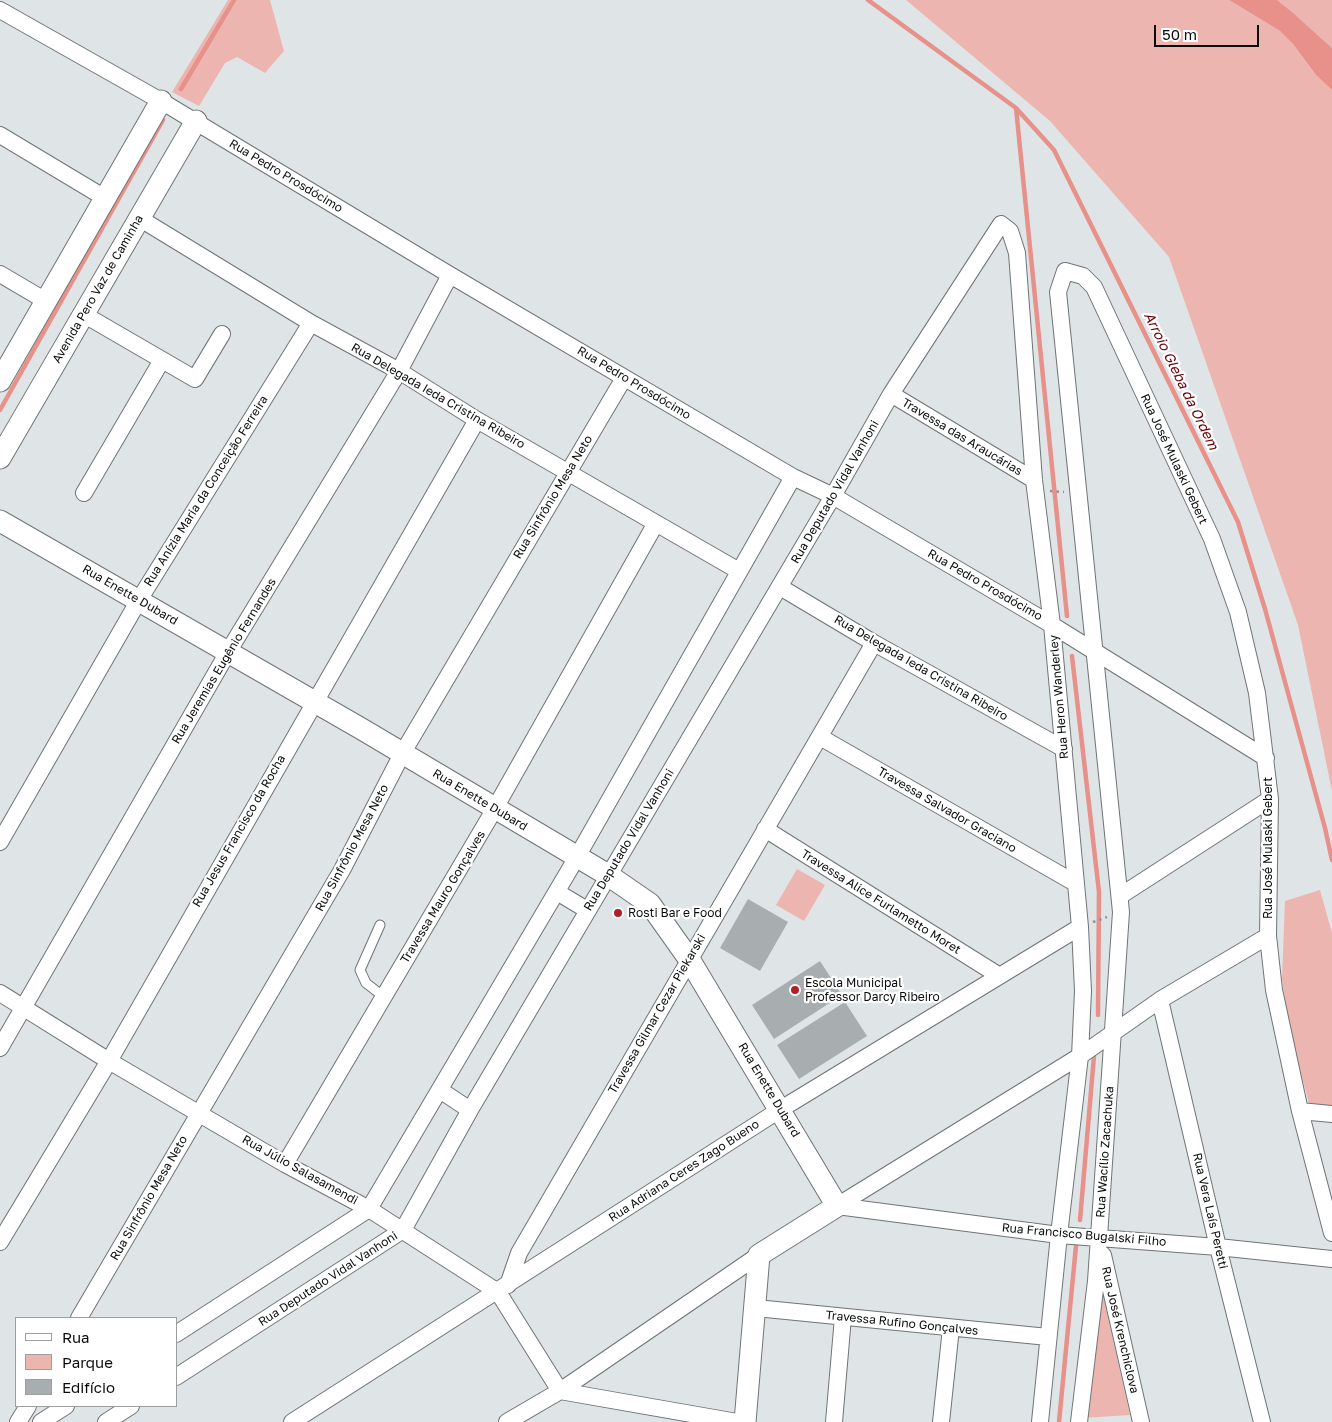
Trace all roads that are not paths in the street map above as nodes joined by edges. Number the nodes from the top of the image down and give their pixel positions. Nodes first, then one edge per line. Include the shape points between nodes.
1 (0, 10) edge
2 (162, 100) junction
3 (196, 122) junction
4 (0, 135) edge
5 (105, 198) junction
6 (139, 218) junction
7 (1001, 224) joint
8 (0, 274) edge
9 (450, 274) junction
10 (46, 301) junction
11 (83, 314) junction
12 (311, 322) junction
13 (222, 334) dead end
14 (162, 360) junction
15 (399, 372) junction
16 (624, 378) junction
17 (0, 382) edge
18 (891, 394) junction
19 (477, 420) junction
20 (0, 458) edge
21 (567, 472) junction
22 (793, 477) junction
23 (1037, 485) junction
24 (84, 493) dead end
25 (833, 496) junction
26 (0, 522) edge
27 (656, 523) junction
28 (739, 571) junction
29 (780, 587) junction
30 (139, 600) junction
31 (1052, 625) junction
32 (874, 643) junction
33 (228, 652) junction
34 (1094, 652) junction
35 (314, 701) junction
36 (820, 736) junction
37 (1064, 749) junction
38 (402, 754) junction
39 (1266, 758) junction
40 (1270, 799) junction
41 (494, 810) junction
42 (765, 829) junction
43 (0, 842) edge
44 (577, 857) junction
45 (608, 875) junction
46 (1075, 883) junction
47 (557, 892) junction
48 (1120, 896) junction
49 (587, 910) junction
50 (380, 925) dead end
51 (1085, 925) junction
52 (1268, 936) junction
53 (689, 959) junction
54 (998, 975) junction
55 (0, 993) edge
56 (384, 997) junction
57 (1160, 1000) junction
58 (23, 1007) junction
59 (1113, 1032) junction
60 (0, 1048) edge
61 (1080, 1056) junction
62 (108, 1061) junction
63 (440, 1090) junction
64 (781, 1109) junction
65 (470, 1110) junction
66 (1300, 1111) junction
67 (199, 1112) junction
68 (1332, 1114) edge
69 (285, 1164) junction
70 (837, 1206) junction
71 (369, 1209) junction
72 (403, 1230) junction
73 (1332, 1233) edge
74 (1059, 1235) junction
75 (1098, 1238) junction
76 (0, 1242) edge
77 (1218, 1247) junction
78 (759, 1255) junction
79 (1332, 1259) edge
80 (503, 1288) junction
81 (756, 1308) junction
82 (80, 1317) edge
83 (844, 1317) junction
84 (951, 1328) junction
85 (178, 1333) edge
86 (1048, 1337) junction
87 (178, 1376) edge
88 (560, 1391) junction
89 (27, 1407) edge
90 (64, 1407) edge
91 (129, 1407) edge
92 (18, 1422) edge
93 (42, 1422) edge
94 (106, 1422) edge
95 (292, 1422) edge
96 (507, 1422) edge
97 (737, 1422) edge
98 (745, 1422) edge
99 (834, 1422) edge
100 (941, 1422) edge
101 (1040, 1422) edge
102 (1079, 1422) edge
103 (1142, 1422) edge
104 (1262, 1422) edge

1 - 2 street, Rua Pedro Prosdócimo
2 - 3 street, Rua Pedro Prosdócimo
2 - 5 street
3 - 6 street, Avenida Pero Vaz de Caminha
3 - 9 street, Rua Pedro Prosdócimo
4 - 5 street
5 - 10 street
6 - 11 street, Avenida Pero Vaz de Caminha
6 - 12 street, Rua Delegada Ieda Cristina Ribeiro
7 - 18 street, Rua Deputado Vidal Vanhoni
7 - 23 street, Rua Heron Wanderley via 1010,232 1017,253
8 - 10 street
9 - 15 street, Rua Jeremias Eugênio Fernandes
9 - 16 street, Rua Pedro Prosdócimo
10 - 17 street
11 - 14 street
11 - 20 street, Avenida Pero Vaz de Caminha
12 - 15 street, Rua Delegada Ieda Cristina Ribeiro
12 - 30 street, Rua Anízia Maria da Conceição Ferreira
13 - 14 street via 195,379
14 - 24 street
15 - 19 street, Rua Delegada Ieda Cristina Ribeiro
15 - 33 street, Rua Jeremias Eugênio Fernandes
16 - 21 street, Rua Sinfrônio Mesa Neto
16 - 22 street, Rua Pedro Prosdócimo
18 - 23 street, Travessa das Araucárias
18 - 25 street, Rua Deputado Vidal Vanhoni
19 - 21 street, Rua Delegada Ieda Cristina Ribeiro
19 - 35 street, Rua Jesus Francisco da Rocha
21 - 27 street, Rua Delegada Ieda Cristina Ribeiro
21 - 38 street, Rua Sinfrônio Mesa Neto
22 - 25 street, Rua Pedro Prosdócimo
22 - 28 street
23 - 31 street, Rua Heron Wanderley
25 - 29 street, Rua Deputado Vidal Vanhoni
25 - 31 street, Rua Pedro Prosdócimo
26 - 30 street, Rua Enette Dubard
27 - 28 street, Rua Delegada Ieda Cristina Ribeiro
27 - 41 street, Travessa Mauro Gonçalves
28 - 44 street
29 - 32 street, Rua Delegada Ieda Cristina Ribeiro
29 - 45 street, Rua Deputado Vidal Vanhoni
30 - 33 street, Rua Enette Dubard
30 - 43 street, Rua Anízia Maria da Conceição Ferreira
31 - 34 street, Rua Pedro Prosdócimo
31 - 37 street, Rua Heron Wanderley
32 - 36 street, Travessa Gilmar Cezar Piekarski
32 - 37 street, Rua Delegada Ieda Cristina Ribeiro
33 - 35 street, Rua Enette Dubard
33 - 58 street, Rua Jeremias Eugênio Fernandes
34 - 39 street, Rua Pedro Prosdócimo
34 - 39 street, Rua José Mulaski Gebert via 1058,292 1066,271 1083,276 1094,287 1212,539 1238,612 1257,693
34 - 48 street
35 - 38 street, Rua Enette Dubard
35 - 62 street, Rua Jesus Francisco da Rocha
36 - 42 street, Travessa Gilmar Cezar Piekarski
36 - 46 street, Travessa Salvador Graciano
37 - 46 street, Rua Heron Wanderley
38 - 41 street, Rua Enette Dubard
38 - 67 street, Rua Sinfrônio Mesa Neto via 342,870
39 - 40 street, Rua José Mulaski Gebert
40 - 48 street
40 - 52 street, Rua José Mulaski Gebert
41 - 44 street, Rua Enette Dubard
41 - 56 street, Travessa Mauro Gonçalves
42 - 53 street, Travessa Gilmar Cezar Piekarski
42 - 54 street, Travessa Alice Furlametto Moret
44 - 45 street, Rua Enette Dubard
44 - 47 street
45 - 49 street, Rua Deputado Vidal Vanhoni
45 - 53 street, Rua Enette Dubard via 650,904
46 - 51 street, Rua Heron Wanderley
47 - 49 street
47 - 63 street
48 - 59 street
49 - 65 street, Rua Deputado Vidal Vanhoni
50 - 56 lane via 360,970 366,983
51 - 54 street, Rua Adriana Ceres Zago Bueno
51 - 61 street, Rua Heron Wanderley
52 - 57 street
52 - 66 street, Rua José Mulaski Gebert via 1274,990
53 - 64 street, Rua Enette Dubard
53 - 80 street, Travessa Gilmar Cezar Piekarski via 519,1253
54 - 64 street, Rua Adriana Ceres Zago Bueno
55 - 58 street, Rua Júlio Salasamendi
56 - 69 street, Travessa Mauro Gonçalves
57 - 59 street
57 - 77 street, Rua Vera Laís Peretti
58 - 60 street, Rua Jeremias Eugênio Fernandes
58 - 62 street, Rua Júlio Salasamendi
59 - 61 street
59 - 75 street, Rua Wacílio Zacachuka
61 - 70 street
61 - 74 street
62 - 67 street, Rua Júlio Salasamendi
62 - 76 street, Rua Jesus Francisco da Rocha
63 - 65 street
63 - 71 street
64 - 70 street, Rua Enette Dubard
64 - 80 street, Rua Adriana Ceres Zago Bueno
65 - 72 street, Rua Deputado Vidal Vanhoni
66 - 68 street
66 - 73 street, Rua José Mulaski Gebert
67 - 69 street, Rua Júlio Salasamendi
67 - 82 street, Rua Sinfrônio Mesa Neto
69 - 71 street, Rua Júlio Salasamendi
70 - 74 street, Rua Francisco Bugalski Filho
70 - 78 street
71 - 72 street, Rua Júlio Salasamendi
71 - 85 street
72 - 80 street, Rua Júlio Salasamendi
72 - 87 street, Rua Deputado Vidal Vanhoni
74 - 75 street, Rua Francisco Bugalski Filho
74 - 86 street
75 - 77 street, Rua Francisco Bugalski Filho
75 - 102 street, Rua Wacílio Zacachuka
75 - 103 street, Rua José Krenchiclova
77 - 79 street, Rua Francisco Bugalski Filho
77 - 104 street, Rua Vera Laís Peretti
78 - 81 street
78 - 88 street
80 - 88 street, Rua Júlio Salasamendi
80 - 95 street, Rua Adriana Ceres Zago Bueno
81 - 83 street, Travessa Rufino Gonçalves
81 - 98 street
83 - 84 street, Travessa Rufino Gonçalves
83 - 99 street
84 - 86 street, Travessa Rufino Gonçalves
84 - 100 street
86 - 101 street
88 - 96 street
88 - 97 street
89 - 92 street
90 - 93 street
91 - 94 street

